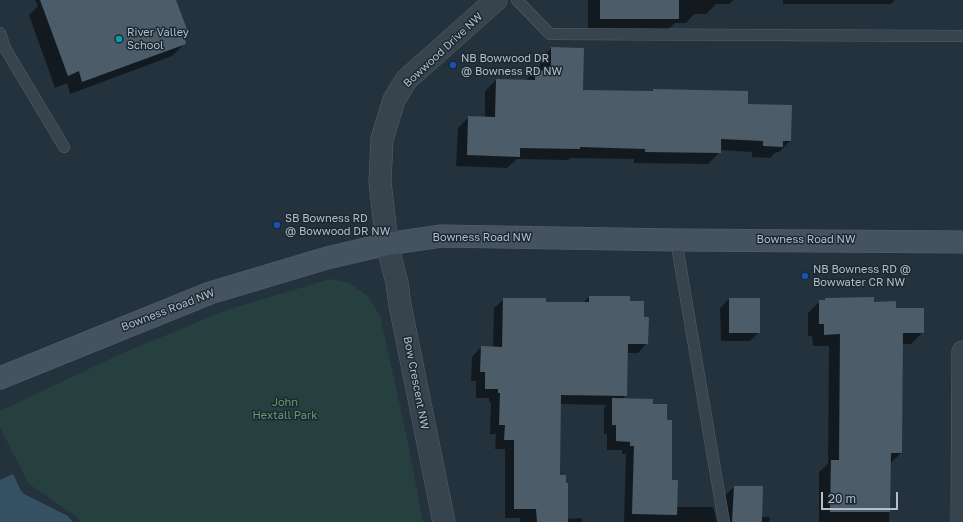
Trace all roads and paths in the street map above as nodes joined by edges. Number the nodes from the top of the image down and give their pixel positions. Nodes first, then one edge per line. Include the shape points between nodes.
1 (496, 0) edge
2 (516, 0) edge
3 (0, 33) edge
4 (963, 36) edge
5 (64, 147) dead end
6 (676, 240) junction
7 (963, 242) edge
8 (387, 244) junction
9 (963, 352) edge
10 (0, 378) edge
11 (962, 498) edge
12 (444, 522) edge
13 (724, 522) edge
14 (962, 522) edge

1 - 8 street, Bowwood Drive NW via 406,80 394,100 382,139 380,182
2 - 4 lane via 550,34
3 - 5 lane via 5,48
6 - 7 street, Bowness Road NW
6 - 8 street, Bowness Road NW via 441,236
6 - 13 lane
8 - 10 street, Bowness Road NW via 327,258 210,294
8 - 12 street, Bow Crescent NW
9 - 11 street
11 - 14 street

